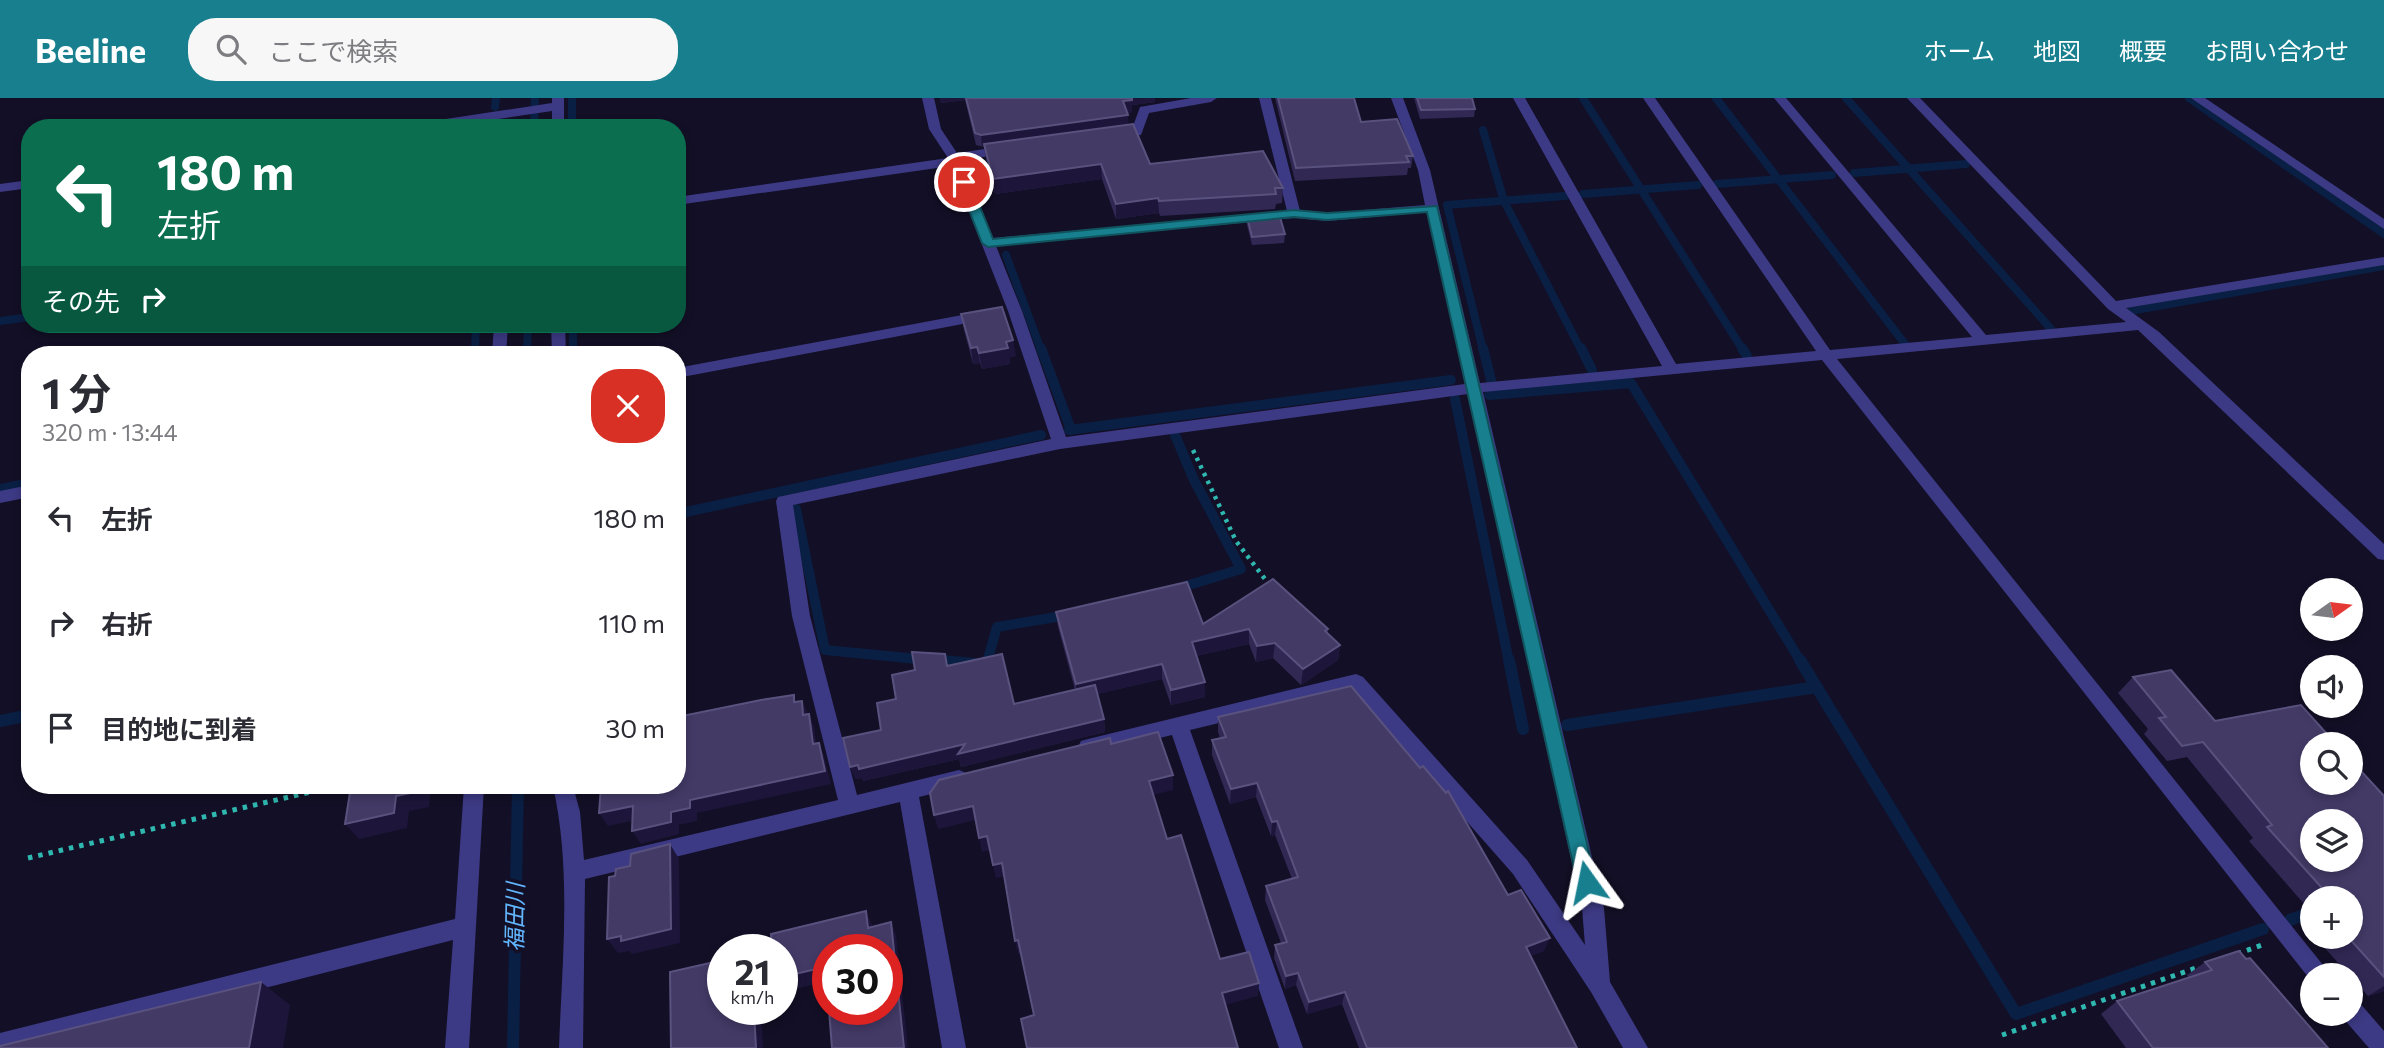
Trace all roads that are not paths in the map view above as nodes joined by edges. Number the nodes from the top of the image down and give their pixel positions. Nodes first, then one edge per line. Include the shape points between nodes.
1 (928, 98) edge
2 (1211, 98) edge
3 (1265, 98) edge
4 (1397, 98) edge
5 (1519, 98) edge
6 (1649, 98) edge
7 (1780, 98) edge
8 (1913, 98) edge
9 (2197, 98) edge
10 (554, 104) edge
11 (516, 113) junction
12 (474, 119) edge
13 (514, 119) edge
14 (1098, 138) edge
15 (1020, 148) edge
16 (955, 159) junction
17 (21, 185) edge
18 (0, 188) edge
19 (686, 200) edge
20 (1433, 208) junction
21 (1294, 214) junction
22 (2384, 225) edge
23 (988, 243) junction
24 (2384, 261) edge
25 (2113, 306) junction
26 (1014, 311) junction
27 (2137, 326) junction
28 (1983, 341) junction
29 (1827, 356) junction
30 (1672, 370) junction
31 (686, 371) edge
32 (1476, 388) junction
33 (1059, 443) junction
34 (21, 493) edge
35 (0, 497) edge
36 (2384, 554) edge
37 (1178, 725) junction
38 (1070, 752) edge
39 (975, 775) edge
40 (908, 791) junction
41 (474, 794) edge
42 (565, 794) edge
43 (849, 805) junction
44 (575, 872) junction
45 (467, 926) junction
46 (2310, 963) edge
47 (1599, 985) junction
48 (2363, 1024) edge
49 (0, 1044) edge
50 (457, 1048) edge
51 (571, 1048) edge
52 (954, 1048) edge
53 (1291, 1048) edge
54 (1636, 1048) edge
55 (2384, 1048) edge

1 - 16 street via 935,130
2 - 14 street via 1144,110 1137,132
3 - 21 street
4 - 20 street
5 - 30 street
6 - 29 street
7 - 28 street
8 - 25 street
9 - 22 street
10 - 11 street
11 - 12 street
11 - 13 street
15 - 16 street
16 - 19 street
16 - 23 street
17 - 18 street
20 - 21 street
20 - 32 street
21 - 23 street
23 - 26 street
24 - 25 street
25 - 27 street
26 - 31 street
26 - 33 street
27 - 28 street
27 - 36 street via 2154,335
28 - 29 street
29 - 30 street
29 - 46 street
30 - 32 street
32 - 33 street
32 - 47 street via 1593,908
33 - 43 street via 784,501 802,616
34 - 35 street
37 - 38 street
37 - 47 street via 1356,682 1520,867
37 - 53 street
39 - 40 street
40 - 43 street
40 - 52 street
41 - 45 street
42 - 44 street
43 - 44 street
44 - 51 street
45 - 49 street
45 - 50 street
47 - 54 street
48 - 55 street

